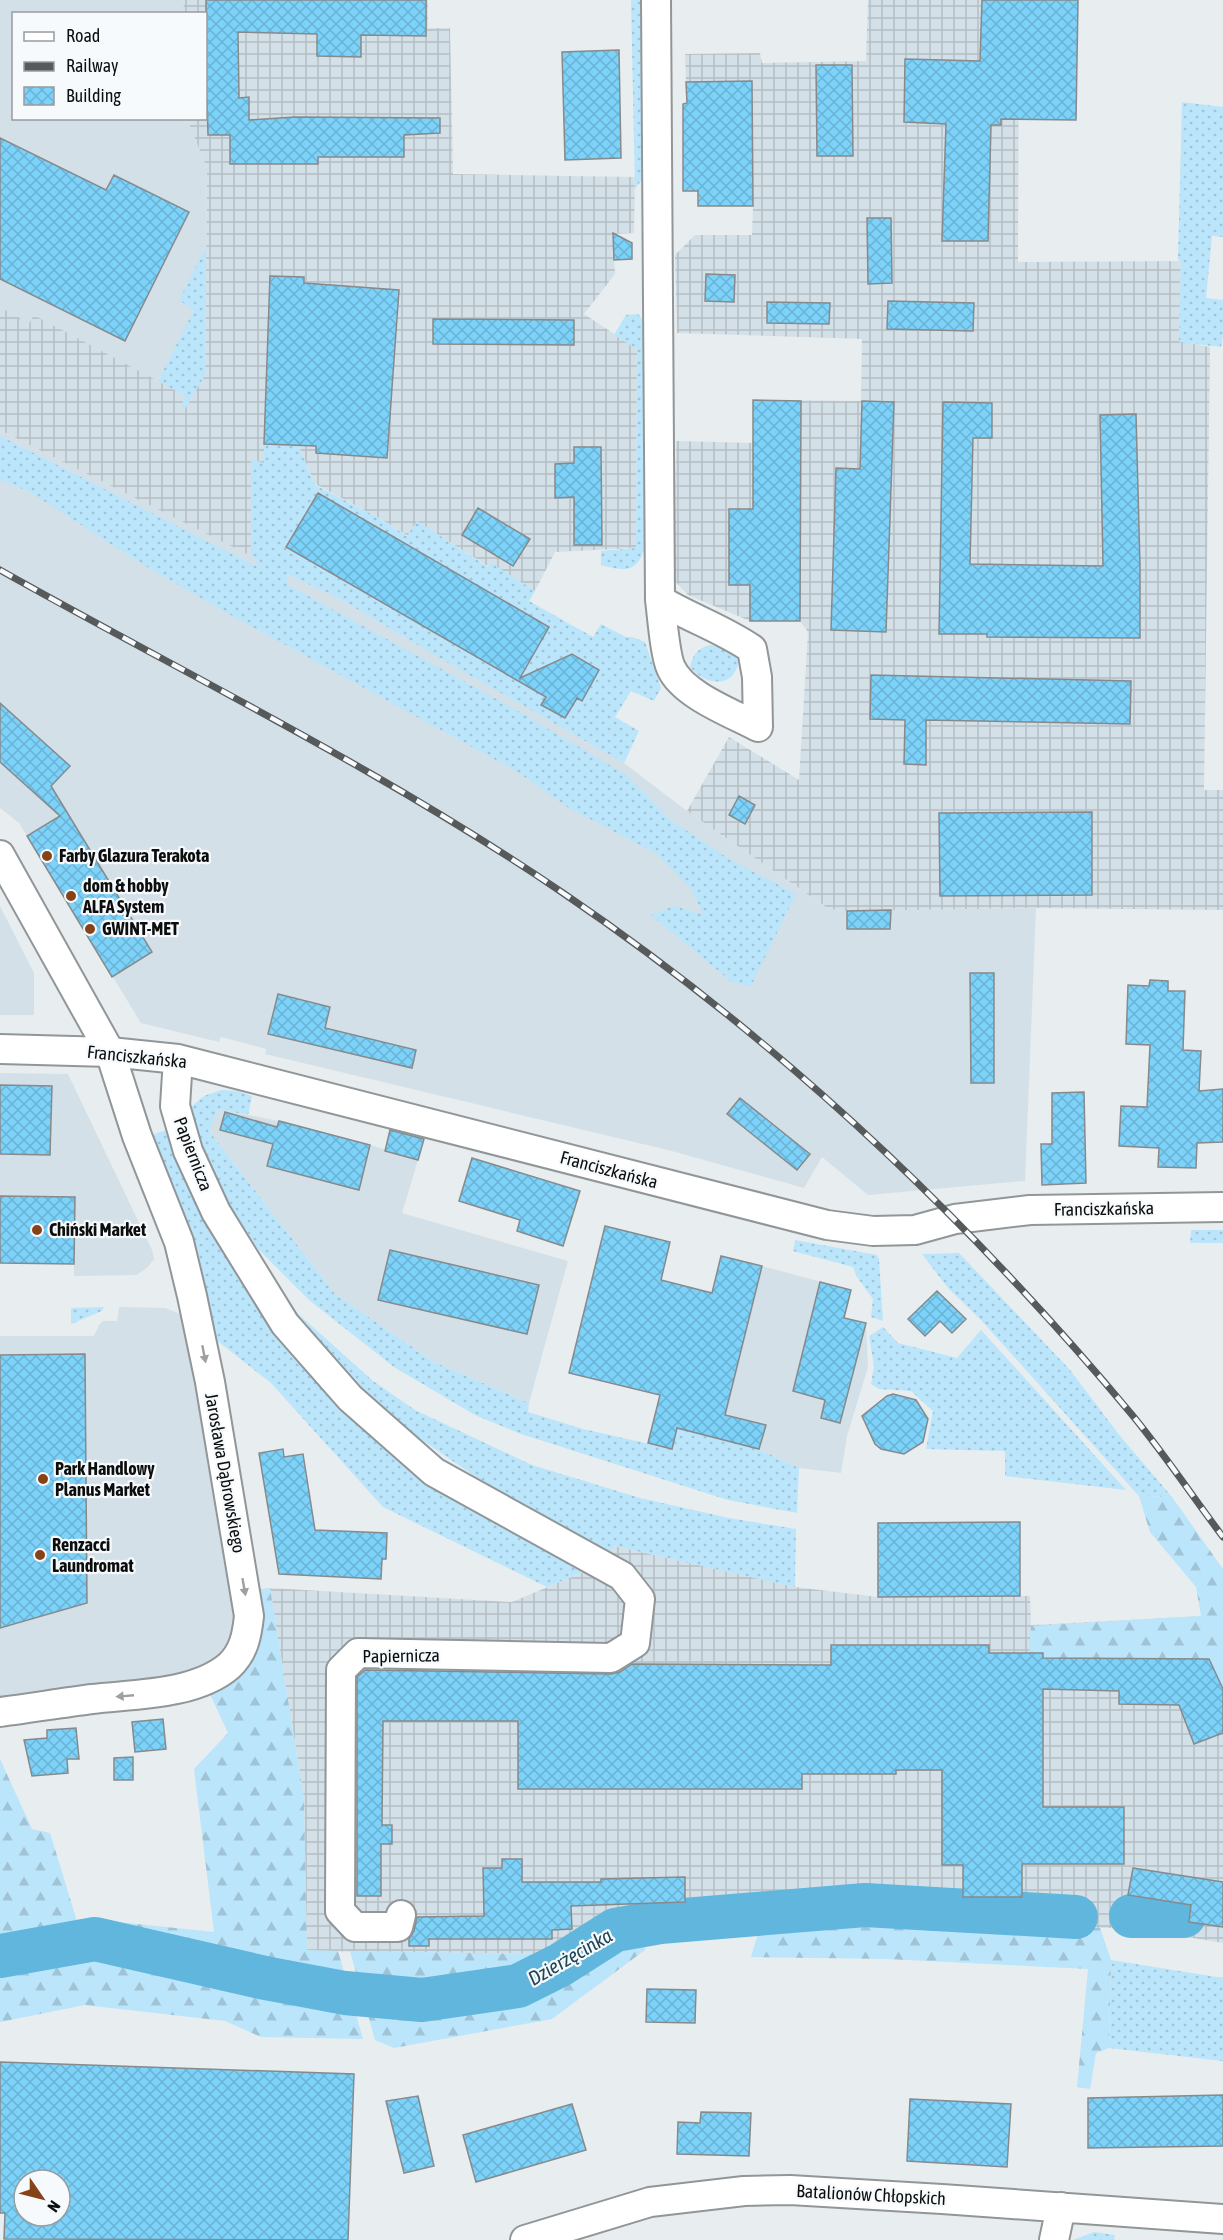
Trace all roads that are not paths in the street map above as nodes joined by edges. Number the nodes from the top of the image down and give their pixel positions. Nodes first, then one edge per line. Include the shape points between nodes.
1 (656, 0) edge
2 (660, 600) junction
3 (0, 855) edge
4 (0, 1050) edge
5 (110, 1052) junction
6 (178, 1059) junction
7 (1223, 1207) edge
8 (0, 1712) edge
9 (401, 1914) dead end
10 (1061, 2207) junction
11 (1223, 2219) edge
12 (525, 2240) edge
13 (1054, 2240) edge

1 - 2 street
2 - 2 street via 752,649 758,727 686,688 670,668
3 - 5 street, Jarosława Dąbrowskiego
4 - 5 street, Franciszkańska
5 - 6 street, Franciszkańska
5 -> 8 street, Jarosława Dąbrowskiego via 136,1136 178,1242 192,1296 249,1616 246,1642 231,1664 211,1679 155,1693
6 - 7 street, Franciszkańska via 827,1225 873,1231 915,1230 955,1219 1030,1210
6 - 9 street, Papiernicza via 175,1106 189,1151 216,1212 285,1324 350,1398 434,1472 622,1576 640,1599 635,1643 610,1658 358,1653 341,1670 340,1911 355,1927 398,1927
10 - 11 street, Batalionów Chłopskich
10 - 12 street, Batalionów Chłopskich via 844,2192 744,2191 650,2202
10 - 13 street

